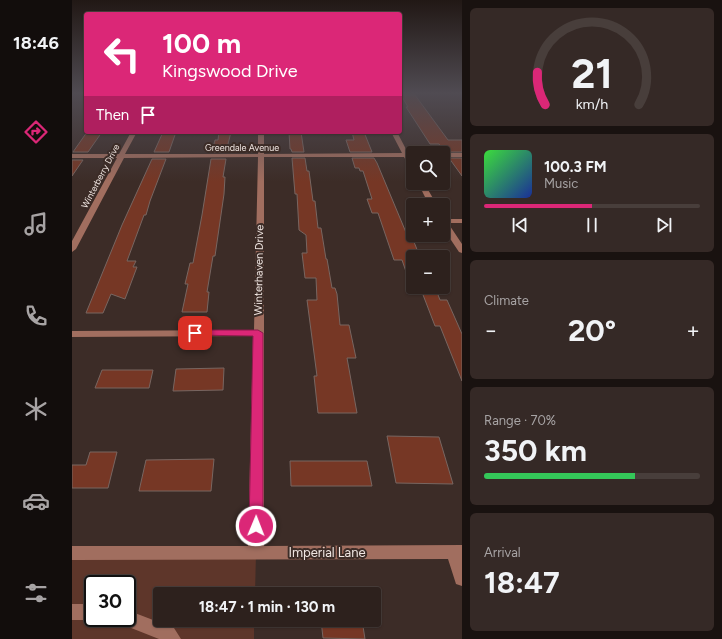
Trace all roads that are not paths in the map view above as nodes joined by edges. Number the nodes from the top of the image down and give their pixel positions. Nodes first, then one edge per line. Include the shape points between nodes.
1 (133, 134) edge
2 (261, 134) edge
3 (395, 134) edge
4 (406, 149) edge
5 (406, 155) edge
6 (450, 155) edge
7 (462, 155) edge
8 (72, 156) edge
9 (121, 156) junction
10 (260, 156) junction
11 (462, 221) edge
12 (450, 222) edge
13 (450, 232) edge
14 (72, 249) edge
15 (462, 250) edge
16 (258, 333) junction
17 (72, 334) edge
18 (458, 552) edge
19 (72, 553) edge
20 (256, 553) junction
21 (462, 579) edge
22 (72, 612) edge
23 (84, 612) edge
24 (136, 622) edge
25 (172, 639) edge

1 - 9 street, Winterberry Drive
2 - 10 street, Winterhaven Drive
3 - 4 street
5 - 10 street, Greendale Avenue
6 - 7 street
8 - 9 street, Greendale Avenue
9 - 10 street, Greendale Avenue
9 - 14 street, Winterberry Drive
10 - 16 street, Winterhaven Drive
11 - 12 street
13 - 15 street
16 - 17 street
16 - 20 street, Winterhaven Drive
18 - 20 street, Imperial Lane
18 - 21 street
19 - 20 street, Imperial Lane
22 - 23 street
24 - 25 street via 168,634

